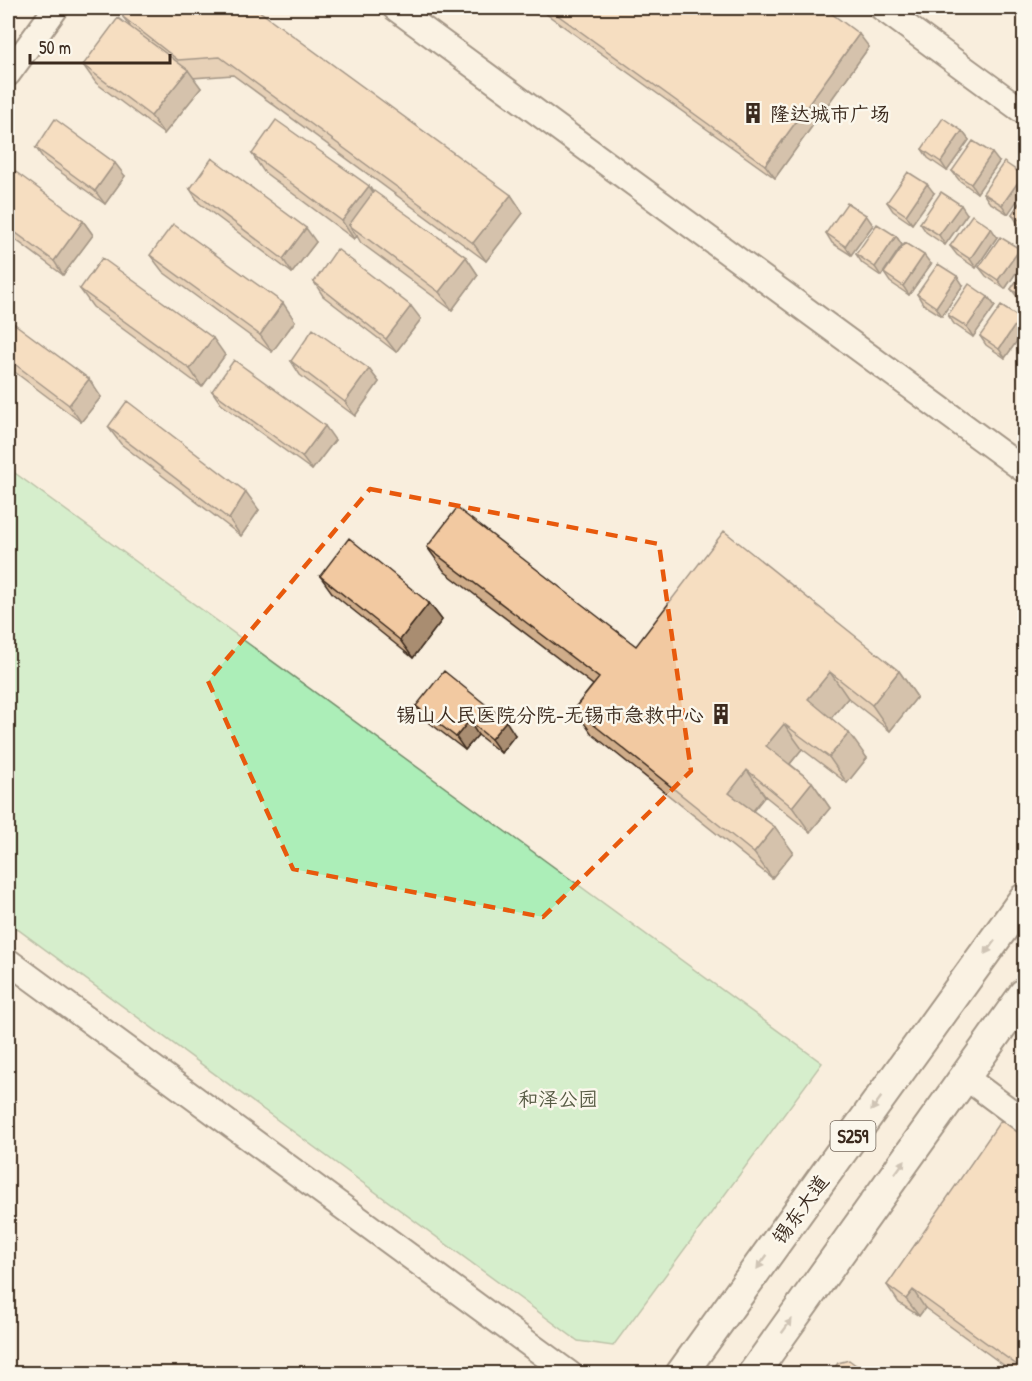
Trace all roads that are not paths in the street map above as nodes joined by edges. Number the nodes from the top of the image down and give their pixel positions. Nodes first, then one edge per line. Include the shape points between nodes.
1 (56, 8) edge
2 (395, 8) edge
3 (882, 8) edge
4 (8, 74) edge
5 (1024, 112) edge
6 (1024, 470) edge
7 (1024, 899) edge
8 (8, 961) edge
9 (1024, 994) edge
10 (965, 1077) junction
11 (1024, 1121) edge
12 (570, 1374) edge
13 (681, 1374) edge
14 (753, 1374) edge

1 - 4 street
2 - 6 street
3 - 5 street
7 -> 13 main road, 锡东大道 / S259
8 - 12 street
9 - 10 main road
10 - 11 street
14 -> 10 main road

